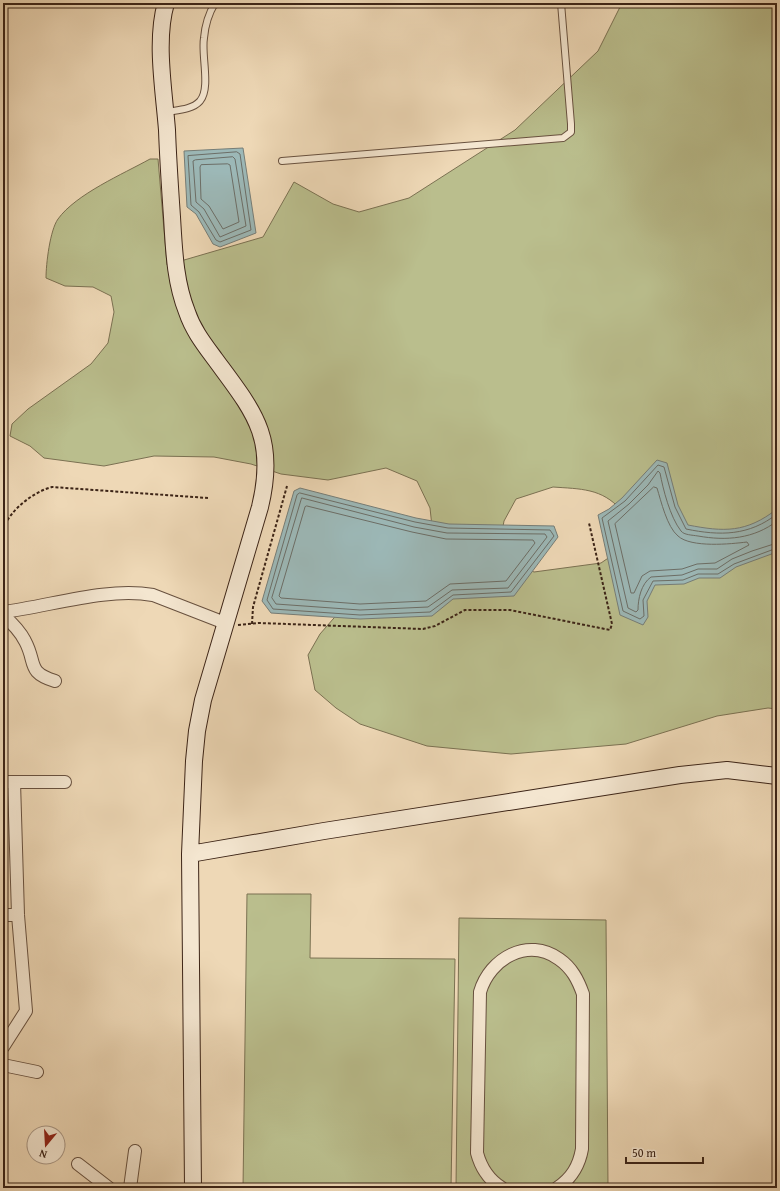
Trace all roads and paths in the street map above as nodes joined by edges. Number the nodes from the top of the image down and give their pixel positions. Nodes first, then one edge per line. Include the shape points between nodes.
1 (166, 3) edge
2 (215, 3) edge
3 (561, 3) edge
4 (166, 112) junction
5 (282, 161) dead end
6 (287, 486) dead end
7 (208, 498) dead end
8 (590, 523) dead end
9 (3, 529) edge
10 (3, 613) edge
11 (225, 623) junction
12 (252, 624) junction
13 (55, 681) dead end
14 (777, 776) edge
15 (9, 782) edge
16 (66, 782) dead end
17 (190, 854) junction
18 (18, 914) junction
19 (3, 915) edge
20 (3, 1047) edge
21 (3, 1065) edge
22 (37, 1072) dead end
23 (135, 1151) dead end
24 (78, 1164) dead end
25 (109, 1188) edge
26 (130, 1188) edge
27 (193, 1188) edge
28 (502, 1188) edge
29 (557, 1188) edge

1 - 4 street via 162,36
2 - 4 lane via 204,38 205,93 191,108
3 - 5 lane via 571,124 570,132 563,138
4 - 11 street via 174,262 180,295 197,335 252,411 263,440 265,487
6 - 12 path via 252,607
7 - 9 path via 52,486 26,500
8 - 12 path via 612,624 610,630 510,610 465,610 435,626 423,628
10 - 11 street via 97,595 144,593
10 - 13 street via 25,641 35,672
11 - 12 path
11 - 17 street via 197,731
14 - 17 street via 727,770 680,775
15 - 16 street
15 - 18 street
17 - 27 street
18 - 19 street
18 - 20 street via 26,1011
21 - 22 street
23 - 26 street
24 - 25 street
28 - 29 street via 487,1175 480,1165 477,1153 480,992 490,970 502,958 516,952 534,950 548,953 570,968 583,994 582,1150 580,1162 574,1172

